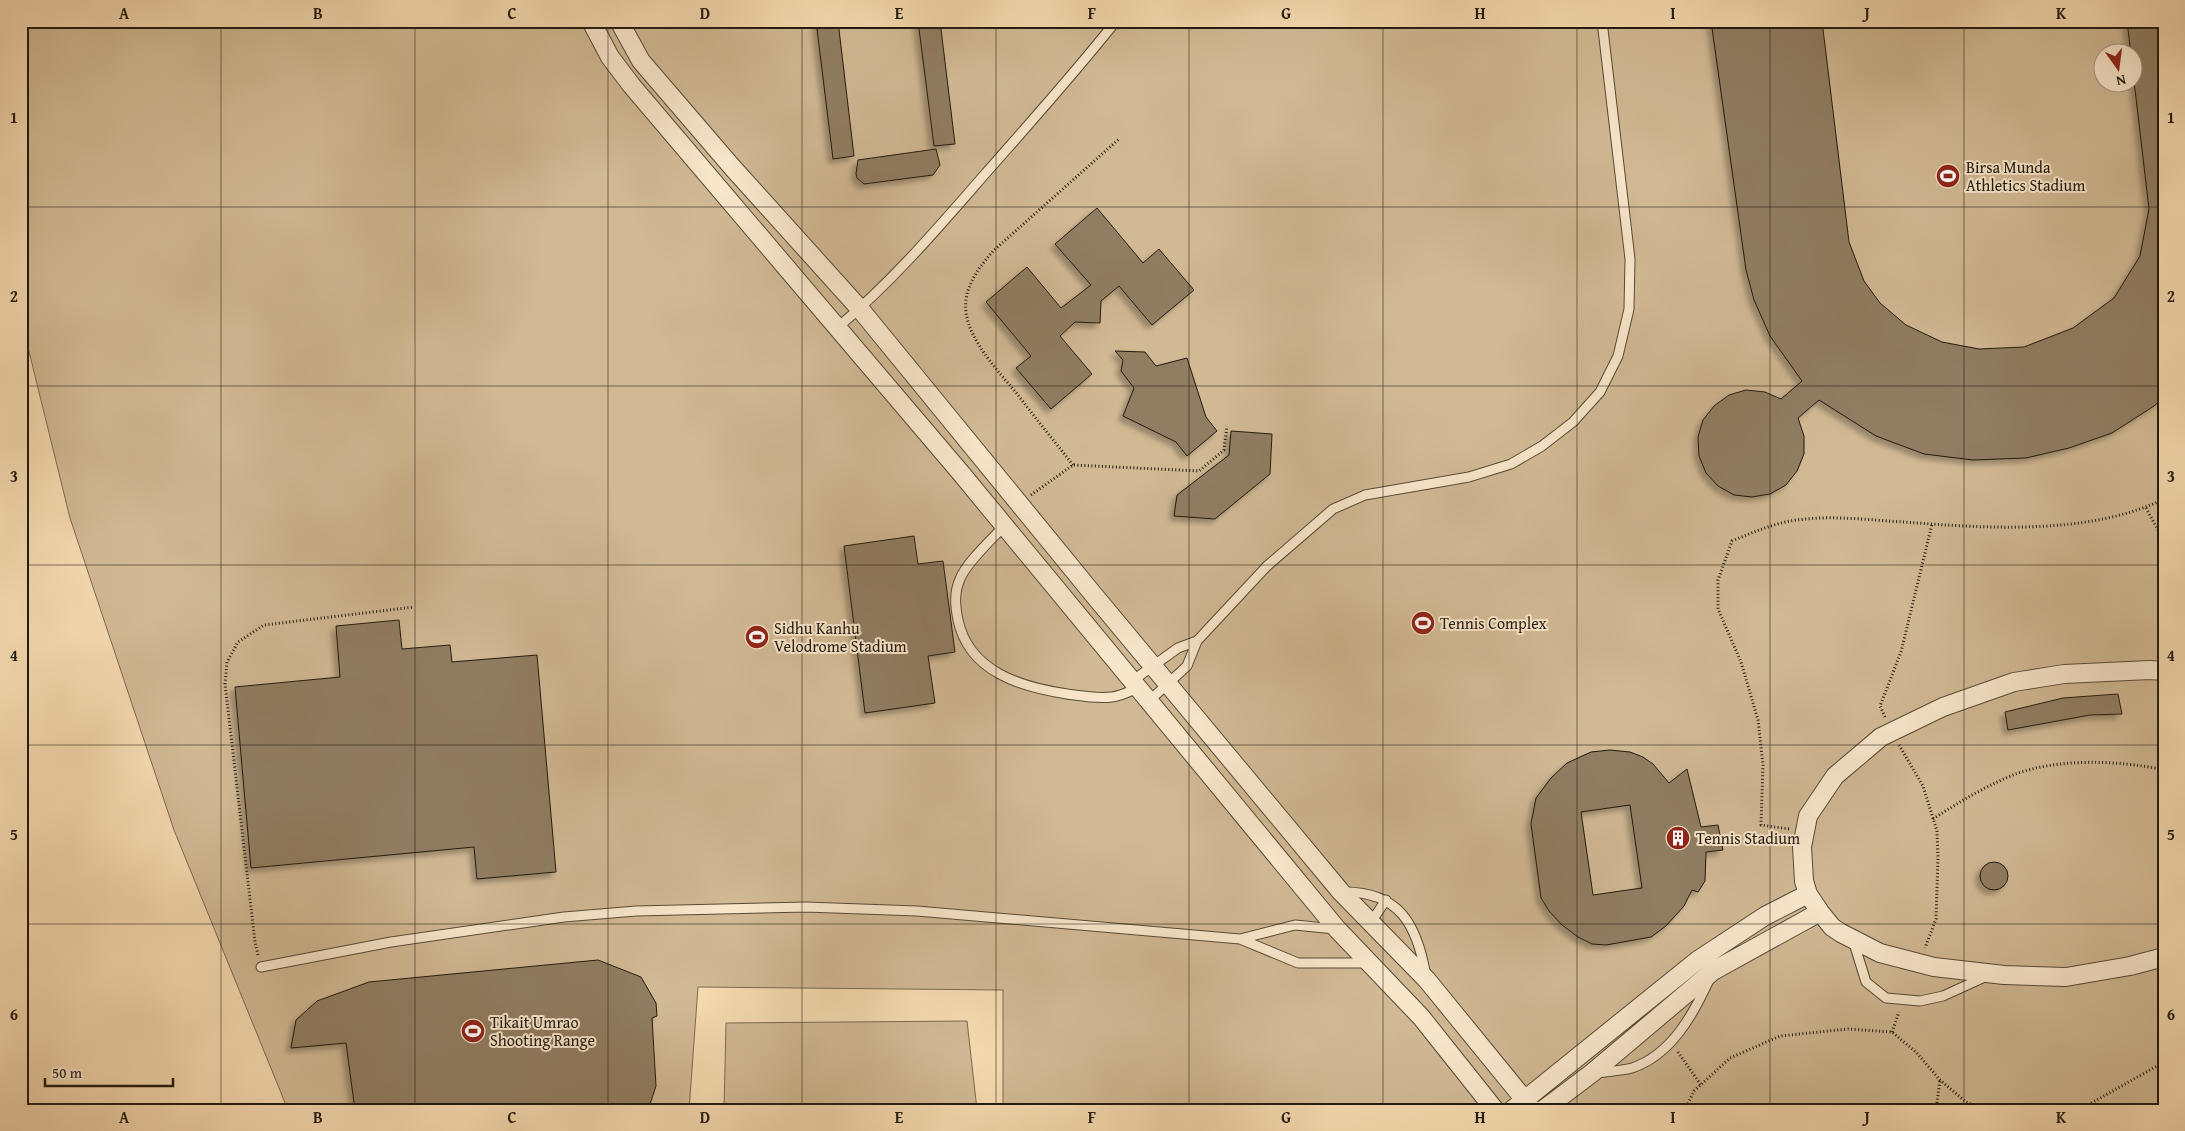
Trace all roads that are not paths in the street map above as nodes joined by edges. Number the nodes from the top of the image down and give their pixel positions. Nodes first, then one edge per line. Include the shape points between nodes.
1 (591, 21) edge
2 (619, 21) edge
3 (1116, 21) edge
4 (1602, 21) edge
5 (860, 309) junction
6 (837, 328) junction
7 (1004, 526) junction
8 (1197, 641) junction
9 (1153, 666) junction
10 (2164, 671) edge
11 (1168, 684) junction
12 (1135, 685) junction
13 (1149, 701) junction
14 (1341, 892) junction
15 (1808, 894) junction
16 (1386, 900) junction
17 (1820, 912) junction
18 (1371, 922) junction
19 (1337, 929) junction
20 (1240, 939) junction
21 (1852, 939) junction
22 (2164, 957) edge
23 (1369, 963) junction
24 (261, 967) road end
25 (1713, 971) junction
26 (1992, 974) junction
27 (1427, 980) junction
28 (1592, 1073) junction
29 (1523, 1106) edge
30 (1495, 1110) edge
31 (1543, 1110) edge

1 - 6 street via 610,57 632,86
2 - 5 street via 641,60
3 - 5 lane via 914,256
4 - 8 lane via 1630,259 1630,309 1618,356 1600,392 1573,422 1511,464 1469,477 1365,495 1333,509 1267,566
5 - 6 lane
5 - 9 street
6 - 7 street
7 - 12 street
7 - 12 lane via 960,577 954,600 960,626 970,648 988,669 1035,689 1096,698 1114,697
8 - 9 lane via 1178,648
8 - 11 lane via 1188,666
9 - 11 street
9 - 12 lane
10 - 15 street via 2064,674 2014,682 1943,707 1881,736 1835,776 1808,816 1802,847
11 - 13 lane
11 - 14 street
12 - 13 street
13 - 19 street
14 - 16 lane via 1361,891
14 - 18 street
15 - 17 street
15 - 29 street via 1765,916 1698,960
16 - 18 lane
16 - 27 lane via 1401,912 1418,941
17 - 21 street via 1832,926
17 - 25 street
18 - 27 street
19 - 20 lane via 1295,925
19 - 23 street
20 - 23 lane via 1298,963
20 - 24 lane via 917,911 722,908 564,917 391,942
21 - 26 street via 1880,953 1934,967
21 - 26 lane via 1866,982 1886,998 1920,1001 1943,996
22 - 26 street via 2066,977
23 - 30 street via 1421,1017
25 - 28 street
25 - 28 lane via 1684,1028 1651,1058 1632,1068
27 - 29 street
28 - 31 street

